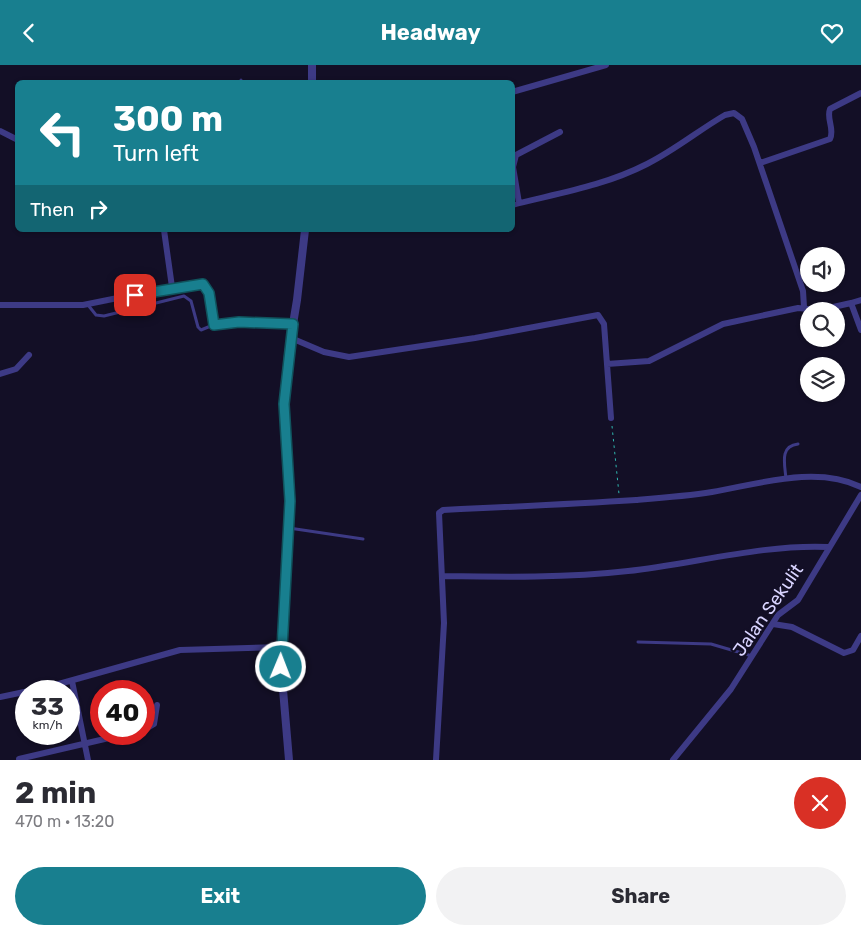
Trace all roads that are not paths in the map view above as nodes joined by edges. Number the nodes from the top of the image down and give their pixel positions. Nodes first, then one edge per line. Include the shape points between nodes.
1 (312, 65) edge
2 (606, 65) edge
3 (312, 80) edge
4 (515, 91) edge
5 (861, 93) edge
6 (0, 131) edge
7 (560, 132) dead end
8 (15, 138) edge
9 (515, 159) edge
10 (760, 163) junction
11 (516, 204) edge
12 (164, 232) edge
13 (305, 232) edge
14 (172, 287) junction
15 (861, 299) edge
16 (804, 302) edge
17 (851, 303) junction
18 (87, 304) junction
19 (845, 304) edge
20 (0, 305) edge
21 (800, 308) edge
22 (293, 324) junction
23 (214, 325) junction
24 (861, 330) edge
25 (291, 338) junction
26 (29, 355) dead end
27 (607, 364) junction
28 (0, 374) edge
29 (611, 417) road end
30 (798, 444) dead end
31 (786, 479) junction
32 (861, 487) edge
33 (861, 495) edge
34 (289, 528) junction
35 (363, 539) dead end
36 (828, 547) junction
37 (442, 576) junction
38 (773, 624) junction
39 (861, 636) edge
40 (638, 642) dead end
41 (281, 647) junction
42 (753, 656) junction
43 (76, 680) edge
44 (15, 694) edge
45 (0, 697) edge
46 (158, 705) dead end
47 (155, 719) edge
48 (80, 722) edge
49 (90, 742) edge
50 (84, 743) junction
51 (20, 759) dead end
52 (88, 760) edge
53 (289, 760) edge
54 (436, 760) edge
55 (673, 760) edge

1 - 3 street
2 - 4 street
5 - 10 street via 830,109 830,139
6 - 8 street
7 - 9 street via 516,155
10 - 11 street via 742,119 730,113 657,159 621,176 597,185
10 - 16 street via 803,291
12 - 14 street
13 - 22 street
14 - 18 street
14 - 23 street via 197,283 206,285
15 - 17 street
17 - 19 street
17 - 24 street
18 - 20 street
18 - 23 lane via 96,315 104,316 184,296 191,301 201,330
21 - 27 street via 723,324 649,361
22 - 23 street via 239,322
22 - 25 street
25 - 27 street via 324,352 349,357 598,315 604,324
25 - 34 street via 284,404 290,490
26 - 28 street via 16,369
27 - 29 street
30 - 31 lane via 789,447 784,455
31 - 32 street via 831,478
31 - 37 street via 709,492 443,510 439,513
33 - 36 street, Jalan Sekulit
34 - 35 lane
34 - 41 street
36 - 37 street via 784,548 610,573
36 - 38 street, Jalan Sekulit via 798,600
37 - 54 street via 443,651
38 - 39 street via 792,627 844,653 853,650
38 - 42 street, Jalan Sekulit
40 - 42 lane via 711,645
41 - 43 street via 187,649
41 - 53 street
42 - 55 street, Jalan Sekulit via 732,689
44 - 45 street
46 - 47 street
48 - 50 street
49 - 50 street
50 - 51 street
50 - 52 street

